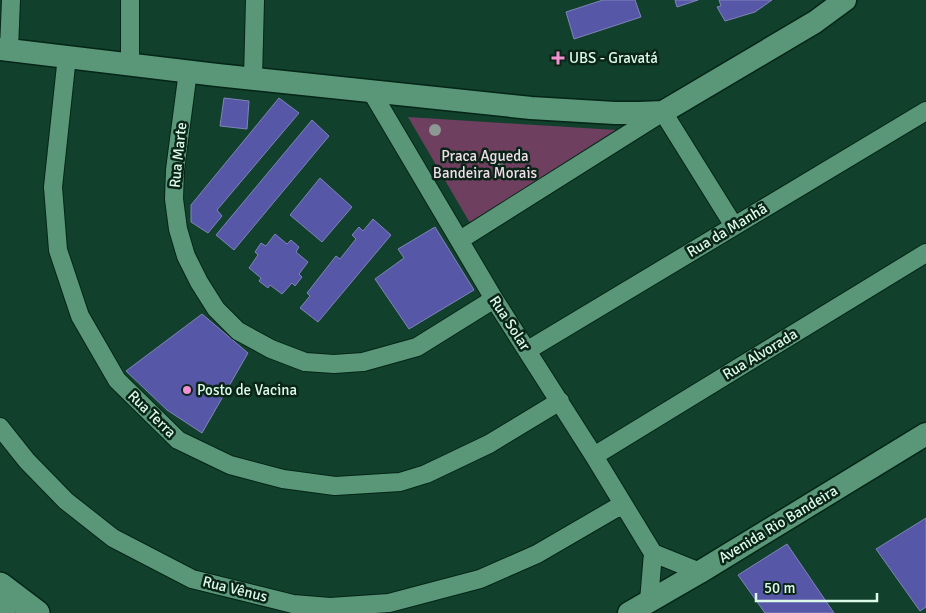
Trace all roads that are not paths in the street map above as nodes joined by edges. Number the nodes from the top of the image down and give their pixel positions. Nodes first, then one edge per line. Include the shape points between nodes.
1 (11, 0) edge
2 (130, 0) edge
3 (255, 0) edge
4 (845, 0) edge
5 (4, 49) edge
6 (67, 56) junction
7 (130, 64) junction
8 (188, 71) junction
9 (253, 78) junction
10 (371, 91) junction
11 (926, 111) edge
12 (663, 112) junction
13 (734, 226) junction
14 (460, 240) junction
15 (926, 253) edge
16 (494, 298) junction
17 (528, 350) junction
18 (560, 401) junction
19 (0, 427) edge
20 (926, 434) edge
21 (594, 456) junction
22 (623, 504) junction
23 (653, 553) junction
24 (700, 572) junction
25 (0, 585) edge
26 (649, 601) junction
27 (0, 610) edge
28 (3, 613) edge
29 (37, 613) edge
30 (629, 613) edge

1 - 5 street
2 - 7 street
3 - 9 street
4 - 12 street via 815,22
5 - 6 street
6 - 7 street
6 - 18 street, Rua Terra via 52,186 58,250 80,316 117,380 178,440 230,465 283,479 335,486 400,482 426,474 489,444
7 - 8 street
8 - 9 street
8 - 16 street, Rua Marte via 174,170 178,229 186,256 199,282 216,309 238,331 305,362 363,362 417,347
9 - 10 street
10 - 12 street via 531,108
10 - 14 street, Rua Solar
11 - 13 street, Rua da Manhã
12 - 13 street
12 - 14 street
13 - 17 street, Rua da Manhã
14 - 16 street, Rua Solar
15 - 21 street, Rua Alvorada
16 - 17 street, Rua Solar
17 - 18 street, Rua Solar
18 - 21 street, Rua Solar
19 - 22 street, Rua Vênus via 66,501 113,538 192,579 293,604 330,607 389,603 480,580 537,554
20 - 24 street, Avenida Rio Bandeira
21 - 22 street, Rua Solar
22 - 23 street, Rua Solar
23 - 24 street
23 - 26 street
24 - 26 street, Avenida Rio Bandeira
25 - 29 main road
26 - 30 street, Avenida Rio Bandeira
27 - 28 main road

